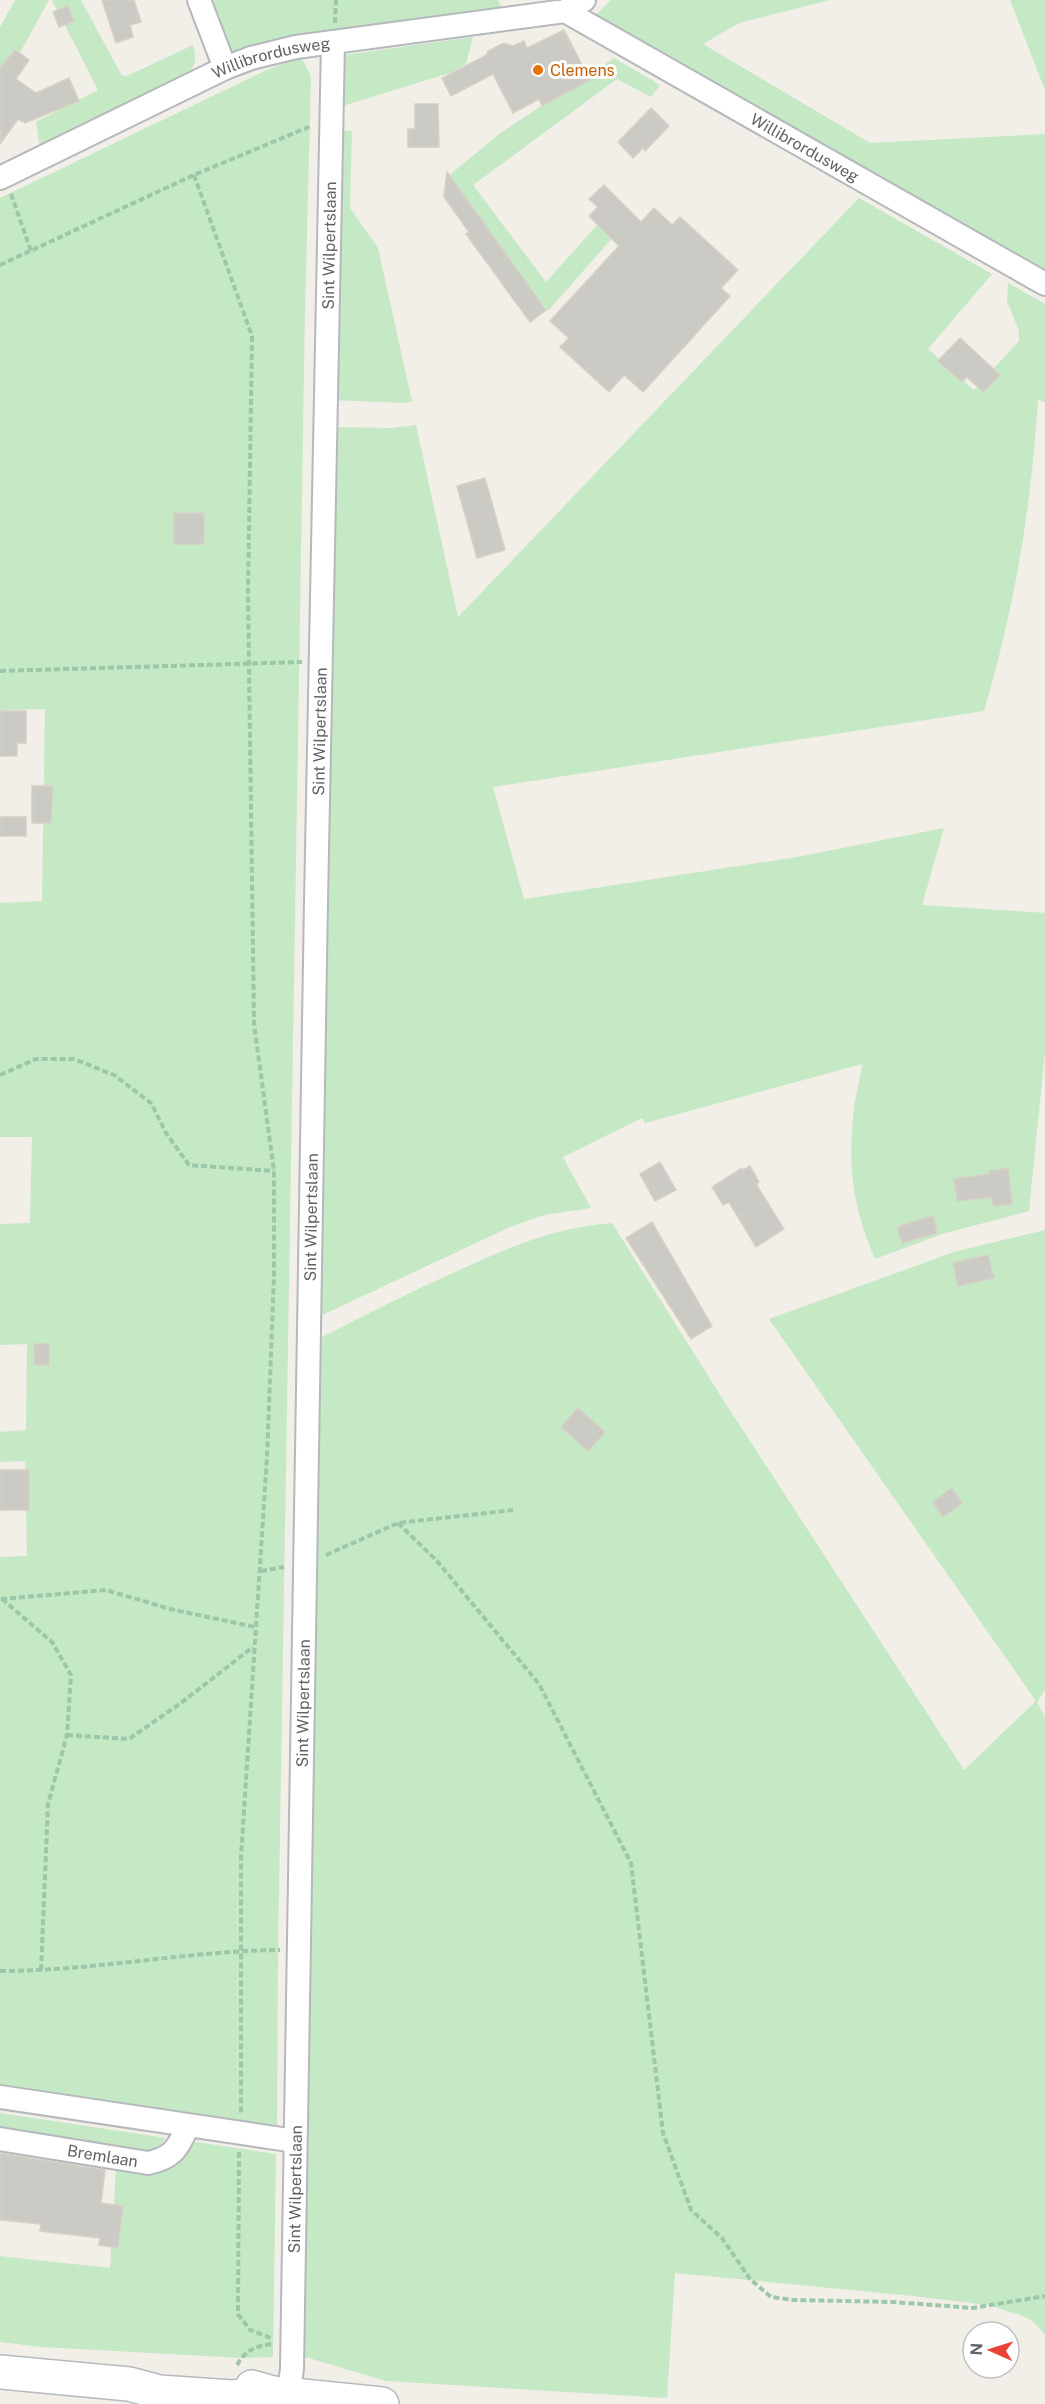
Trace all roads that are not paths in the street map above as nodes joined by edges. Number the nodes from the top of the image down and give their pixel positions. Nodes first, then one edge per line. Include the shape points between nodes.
1 (199, 0) edge
2 (574, 5) edge
3 (514, 9) edge
4 (333, 42) junction
5 (225, 68) junction
6 (2, 177) edge
7 (1045, 284) edge
8 (0, 2097) edge
9 (188, 2126) junction
10 (0, 2139) edge
11 (295, 2141) junction
12 (0, 2372) edge
13 (281, 2394) junction
14 (325, 2401) edge
15 (382, 2404) edge

1 - 5 street
2 - 3 street, Willibrordusweg
2 - 7 street, Willibrordusweg
3 - 4 street, Willibrordusweg
4 - 5 street, Willibrordusweg via 296,46
4 - 11 street, Sint Wilpertslaan
5 - 6 street, Willibrordusweg
8 - 9 street
9 - 10 street, Bremlaan via 178,2147 163,2160 148,2163
9 - 11 street
11 - 13 street, Sint Wilpertslaan via 292,2368
12 - 13 main road via 129,2384 159,2392 232,2397
13 - 14 main road
14 - 15 main road

